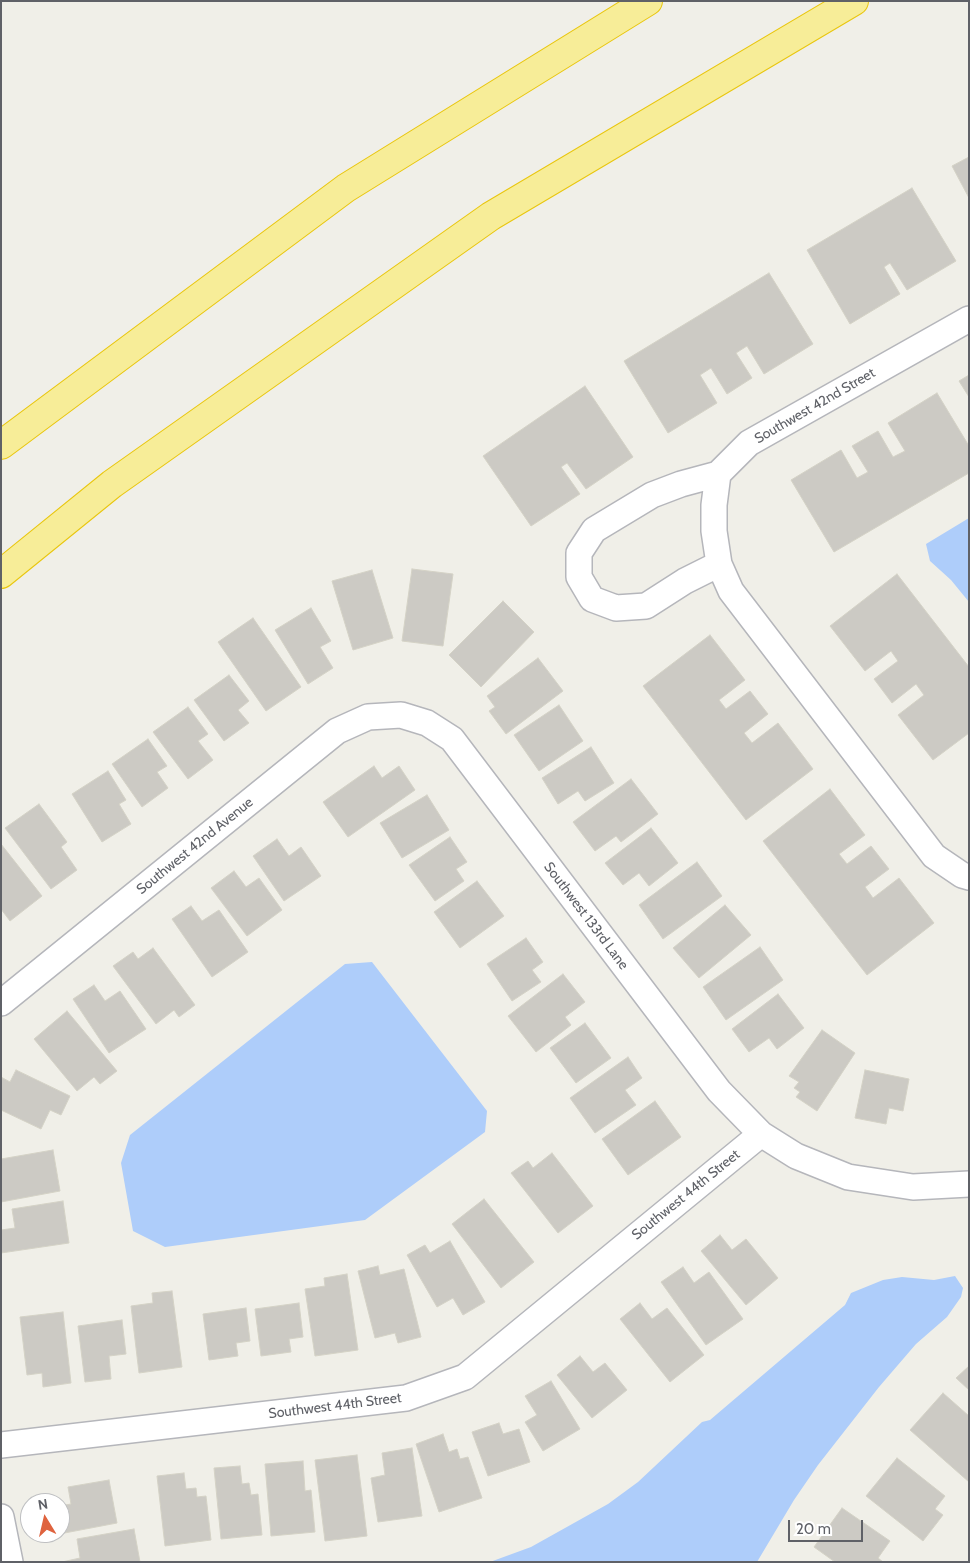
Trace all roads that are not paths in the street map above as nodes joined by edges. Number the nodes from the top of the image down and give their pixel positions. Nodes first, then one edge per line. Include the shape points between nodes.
1 (648, 1) edge
2 (854, 1) edge
3 (969, 318) edge
4 (1, 445) edge
5 (718, 474) junction
6 (718, 564) junction
7 (1, 574) edge
8 (400, 715) joint
9 (969, 877) edge
10 (1, 1002) edge
11 (760, 1134) junction
12 (969, 1184) edge
13 (1, 1445) edge
14 (1, 1517) edge
15 (10, 1562) edge

1 - 4 highway via 346,188
2 - 7 highway via 491,216 112,484
3 - 5 street, Southwest 42nd Street via 748,443
5 - 6 street via 714,505
5 - 6 street via 652,495 594,530 579,553 579,577 592,599 616,608 646,606
6 - 9 street via 731,592 934,856
8 - 10 street, Southwest 42nd Avenue via 368,717 337,731
8 - 11 street, Southwest 133rd Lane via 427,723 452,739 719,1091
11 - 12 street, Southwest 133rd Lane via 796,1156 848,1177 914,1187
11 - 13 street, Southwest 44th Street via 466,1377 406,1398
14 - 15 street

